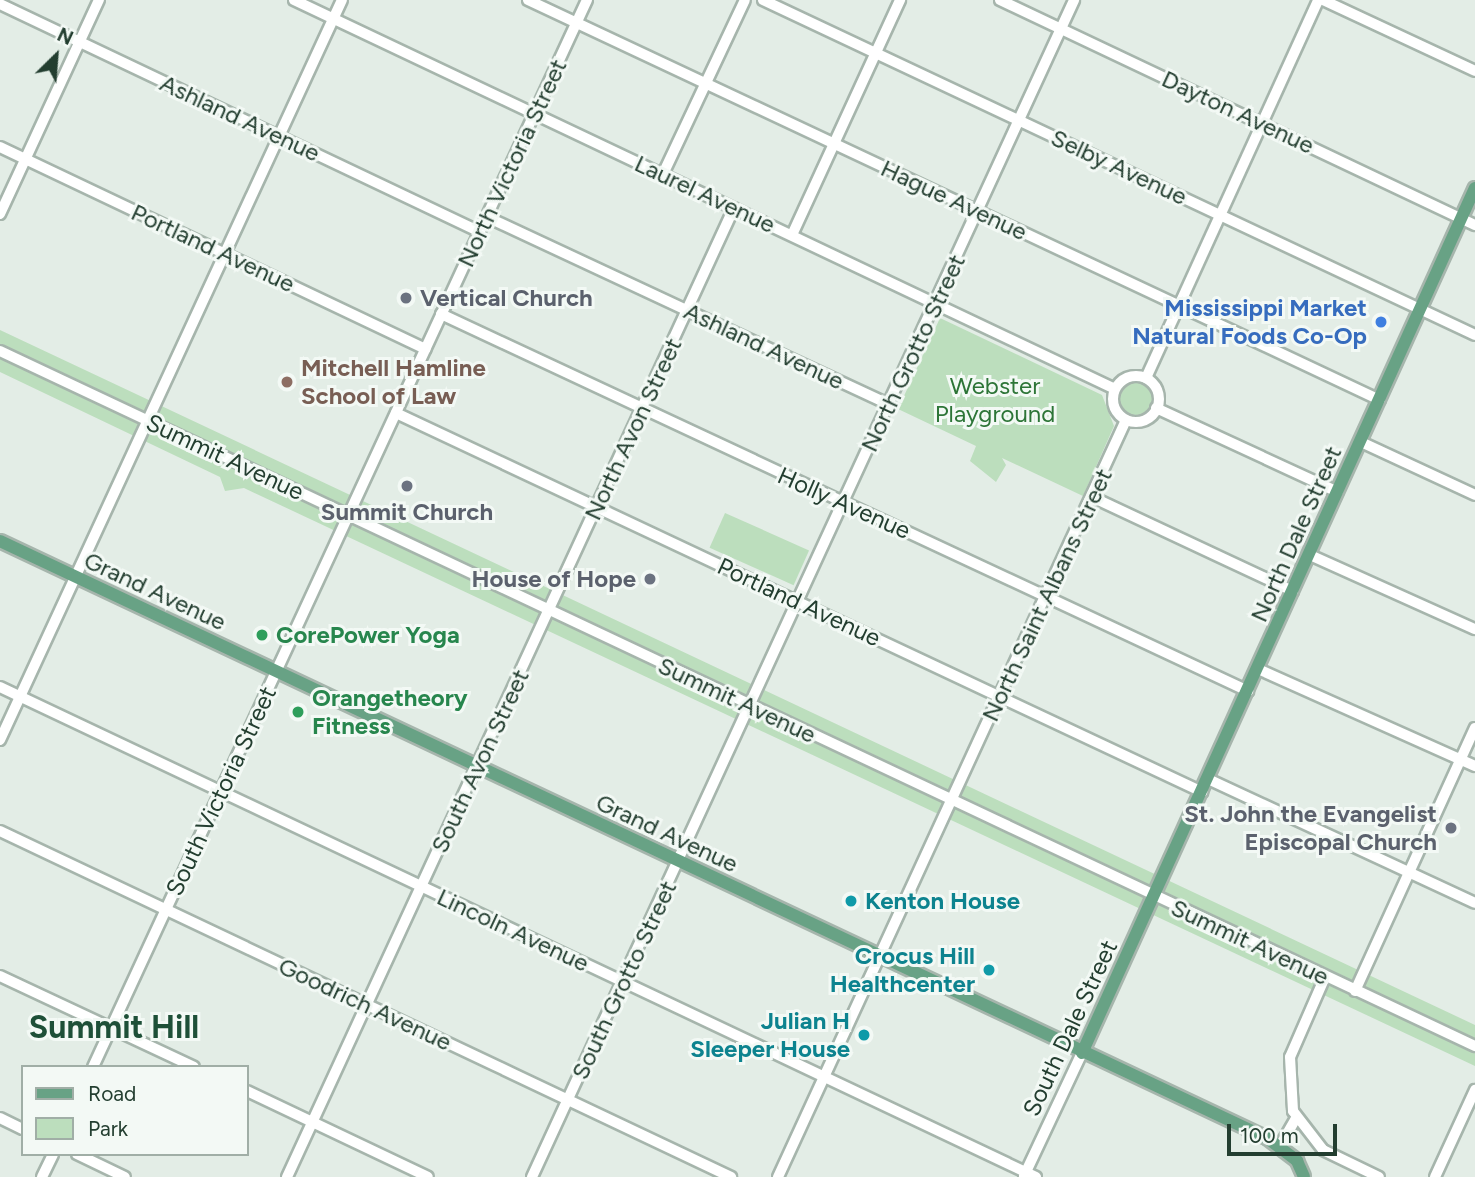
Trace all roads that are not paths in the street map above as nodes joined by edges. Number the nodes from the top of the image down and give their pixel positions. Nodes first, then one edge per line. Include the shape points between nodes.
1 (99, 0) edge
2 (295, 0) edge
3 (342, 0) edge
4 (528, 0) edge
5 (587, 0) edge
6 (745, 0) edge
7 (763, 0) edge
8 (900, 0) edge
9 (1000, 0) edge
10 (1074, 0) edge
11 (1318, 0) edge
12 (1323, 0) edge
13 (0, 4) edge
14 (334, 19) junction
15 (577, 23) junction
16 (1061, 29) junction
17 (79, 41) junction
18 (876, 53) junction
19 (1475, 71) edge
20 (706, 83) junction
21 (535, 114) junction
22 (1019, 121) junction
23 (1262, 124) junction
24 (279, 136) junction
25 (834, 144) junction
26 (0, 147) edge
27 (25, 159) junction
28 (663, 174) junction
29 (1475, 188) edge
30 (734, 208) junction
31 (978, 212) junction
32 (0, 214) edge
33 (1220, 215) junction
34 (487, 217) junction
35 (1462, 218) junction
36 (1475, 225) edge
37 (480, 232) junction
38 (792, 235) junction
39 (225, 253) junction
40 (936, 303) junction
41 (1178, 306) junction
42 (1421, 309) junction
43 (687, 310) junction
44 (441, 314) junction
45 (1475, 335) edge
46 (425, 349) junction
47 (0, 351) edge
48 (1146, 378) junction
49 (1115, 389) junction
50 (1380, 400) junction
51 (890, 405) junction
52 (1156, 408) junction
53 (642, 409) junction
54 (396, 413) junction
55 (1126, 420) junction
56 (148, 421) junction
57 (1361, 442) junction
58 (1338, 492) junction
59 (1475, 495) edge
60 (1092, 497) junction
61 (845, 503) junction
62 (597, 509) junction
63 (348, 516) junction
64 (0, 541) edge
65 (1310, 555) junction
66 (76, 577) junction
67 (1293, 591) junction
68 (1046, 597) junction
69 (799, 602) junction
70 (549, 612) junction
71 (1475, 629) edge
72 (1258, 669) junction
73 (277, 672) junction
74 (0, 687) edge
75 (1248, 691) junction
76 (1000, 696) junction
77 (20, 697) junction
78 (751, 706) junction
79 (1475, 728) edge
80 (0, 740) edge
81 (1460, 759) junction
82 (477, 766) junction
83 (1475, 766) edge
84 (1208, 779) junction
85 (220, 792) junction
86 (1202, 792) junction
87 (953, 802) junction
88 (0, 831) edge
89 (678, 862) junction
90 (1409, 872) junction
91 (421, 887) junction
92 (1154, 897) junction
93 (1475, 903) edge
94 (165, 909) junction
95 (880, 957) junction
96 (0, 976) edge
97 (1325, 977) junction
98 (623, 982) junction
99 (1355, 990) junction
100 (368, 1005) junction
101 (111, 1028) junction
102 (1475, 1046) edge
103 (1082, 1053) junction
104 (94, 1065) edge
105 (190, 1065) edge
106 (824, 1076) junction
107 (1475, 1090) edge
108 (248, 1091) edge
109 (568, 1100) junction
110 (0, 1118) edge
111 (1296, 1118) junction
112 (313, 1122) junction
113 (21, 1128) edge
114 (1280, 1146) junction
115 (52, 1156) edge
116 (80, 1156) edge
117 (1029, 1175) edge
118 (42, 1177) edge
119 (125, 1177) edge
120 (287, 1177) edge
121 (428, 1177) edge
122 (532, 1177) edge
123 (731, 1177) edge
124 (778, 1177) edge
125 (1304, 1177) edge
126 (1379, 1177) edge
127 (1435, 1177) edge

1 - 17 street
2 - 14 street, Laurel Avenue
3 - 14 street
4 - 15 street, Hague Avenue
5 - 15 street, North Victoria Street
6 - 20 street
7 - 18 street, Selby Avenue
8 - 18 street
9 - 16 street, Dayton Avenue
10 - 16 street, North Grotto Street
11 - 23 street
12 - 19 street
13 - 17 street, Ashland Avenue
14 - 21 street, Laurel Avenue
14 - 24 street
15 - 20 street, Hague Avenue
15 - 21 street, North Victoria Street
16 - 22 street, North Grotto Street
16 - 23 street, Dayton Avenue
17 - 24 street, Ashland Avenue
17 - 27 street
18 - 22 street, Selby Avenue
18 - 25 street
20 - 25 street, Hague Avenue
20 - 28 street
21 - 28 street, Laurel Avenue
21 - 34 street, North Victoria Street
22 - 31 street, North Grotto Street
22 - 33 street, Selby Avenue
23 - 33 street
23 - 35 street, Dayton Avenue
24 - 37 street, Ashland Avenue
24 - 39 street
25 - 31 street, Hague Avenue
25 - 38 street
26 - 27 street, Portland Avenue
27 - 32 street
27 - 39 street, Portland Avenue
28 - 30 street, Laurel Avenue
29 - 35 main road, North Dale Street
30 - 38 street, Laurel Avenue
30 - 43 street, North Avon Street
31 - 40 street, North Grotto Street
31 - 41 street, Hague Avenue
33 - 41 street
33 - 42 street, Selby Avenue
34 - 37 street, North Victoria Street
34 - 43 street, Ashland Avenue
35 - 36 street, Dayton Avenue
35 - 42 main road, North Dale Street
37 - 44 street, North Victoria Street
38 - 40 street, Laurel Avenue
39 - 46 street, Portland Avenue
39 - 56 street
40 - 49 street, Laurel Avenue
40 - 51 street, North Grotto Street
41 - 48 street
41 - 50 street, Hague Avenue
42 - 45 street, Selby Avenue
42 - 50 main road, North Dale Street
43 - 51 street, Ashland Avenue
43 - 53 street, North Avon Street
44 - 46 street, North Victoria Street
44 - 53 street, Holly Avenue
46 - 54 street, North Victoria Street
47 - 56 street, Summit Avenue
48 - 49 street via 1128,377
48 - 52 street via 1156,389
49 - 55 street via 1116,410
50 - 57 main road, North Dale Street
51 - 61 street, North Grotto Street
52 - 55 street via 1146,420
52 - 58 street
53 - 61 street, Holly Avenue
53 - 62 street, North Avon Street
54 - 62 street, Portland Avenue
54 - 63 street, North Victoria Street
55 - 60 street, North Saint Albans Street
56 - 63 street, Summit Avenue
56 - 66 street
57 - 58 main road, North Dale Street
57 - 59 street
58 - 65 main road, North Dale Street
60 - 67 street
60 - 68 street, North Saint Albans Street
61 - 68 street, Holly Avenue
61 - 69 street, North Grotto Street
62 - 69 street, Portland Avenue
62 - 70 street, North Avon Street
63 - 70 street, Summit Avenue
63 - 73 street, South Victoria Street
64 - 66 main road, Grand Avenue
65 - 67 main road, North Dale Street
65 - 71 street
66 - 73 main road, Grand Avenue
66 - 77 street
67 - 72 main road, North Dale Street
68 - 75 street, Holly Avenue
68 - 76 street, North Saint Albans Street
69 - 76 street, Portland Avenue
69 - 78 street, North Grotto Street
70 - 78 street, Summit Avenue
70 - 82 street, South Avon Street
72 - 75 main road, North Dale Street
72 - 81 street
73 - 82 main road, Grand Avenue
73 - 85 street, South Victoria Street
74 - 77 street, Lincoln Avenue
75 - 84 main road, North Dale Street
76 - 86 street, Portland Avenue
76 - 87 street, North Saint Albans Street
77 - 80 street
77 - 85 street, Lincoln Avenue
78 - 87 street, Summit Avenue
78 - 89 street, South Grotto Street
79 - 81 street
81 - 83 street
81 - 90 street
82 - 89 main road, Grand Avenue
82 - 91 street, South Avon Street
84 - 86 main road, North Dale Street
84 - 90 street
85 - 91 street, Lincoln Avenue
85 - 94 street, South Victoria Street
86 - 92 main road, North Dale Street
87 - 92 street, Summit Avenue
87 - 95 street, North Saint Albans Street
88 - 94 street, Goodrich Avenue
89 - 95 main road, Grand Avenue
89 - 98 street, South Grotto Street
90 - 93 street
90 - 99 street
91 - 98 street, Lincoln Avenue
91 - 100 street, South Avon Street
92 - 97 street, Summit Avenue
92 - 103 main road, South Dale Street
94 - 100 street, Goodrich Avenue
94 - 101 street, South Victoria Street
95 - 103 main road, Grand Avenue
95 - 106 street, North Saint Albans Street
96 - 101 street
97 - 99 street, Summit Avenue
97 - 111 street via 1289,1065
98 - 106 street, Lincoln Avenue
98 - 109 street, South Grotto Street
99 - 102 street, Summit Avenue
100 - 109 street, Goodrich Avenue
100 - 112 street, South Avon Street
101 - 104 street, South Victoria Street
101 - 105 street
103 - 114 main road, Grand Avenue
103 - 117 street, South Dale Street
106 - 117 street, Lincoln Avenue
106 - 124 street, North Saint Albans Street
107 - 127 street
108 - 112 street
109 - 122 street, South Grotto Street
109 - 123 street, Goodrich Avenue
110 - 113 street
111 - 114 street
111 - 126 street via 1323,1150
112 - 120 street, South Avon Street
112 - 121 street
114 - 125 main road, Grand Avenue
115 - 118 street
116 - 119 street

